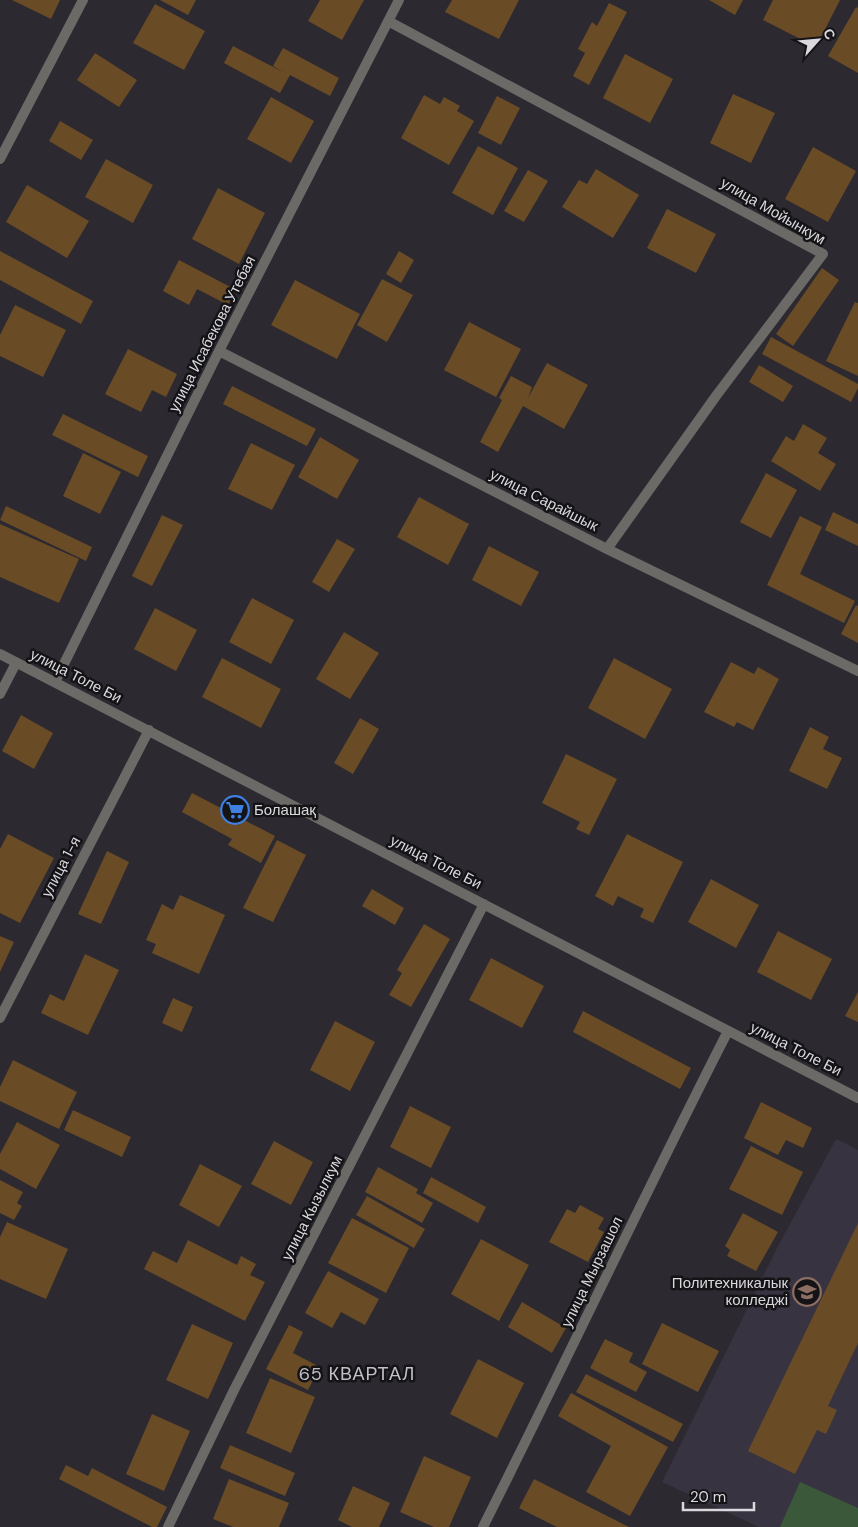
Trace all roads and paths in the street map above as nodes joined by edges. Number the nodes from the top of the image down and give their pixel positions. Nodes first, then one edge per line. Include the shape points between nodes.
1 (83, 0) edge
2 (399, 0) edge
3 (388, 21) junction
4 (0, 159) edge
5 (219, 351) junction
6 (607, 549) junction
7 (0, 654) edge
8 (16, 663) junction
9 (858, 671) edge
10 (55, 682) junction
11 (0, 694) edge
12 (149, 730) junction
13 (484, 904) junction
14 (0, 1018) edge
15 (728, 1031) junction
16 (858, 1098) edge
17 (168, 1527) edge
18 (483, 1527) edge

1 - 4 street
2 - 3 street, улица Исабекова Утебая
3 - 5 street, улица Исабекова Утебая
3 - 6 street, улица Мойынкум via 823,254
5 - 6 street, улица Сарайшык
5 - 10 street, улица Исабекова Утебая
6 - 9 street, улица Сарайшык
7 - 8 street, улица Толе Би
8 - 10 street, улица Толе Би
8 - 11 street
10 - 12 street, улица Толе Би
12 - 13 street, улица Толе Би
12 - 14 street, улица 1-я
13 - 15 street, улица Толе Би
13 - 17 street, улица Кызылкум via 234,1390
15 - 16 street, улица Толе Би
15 - 18 street, улица Мырзашол

